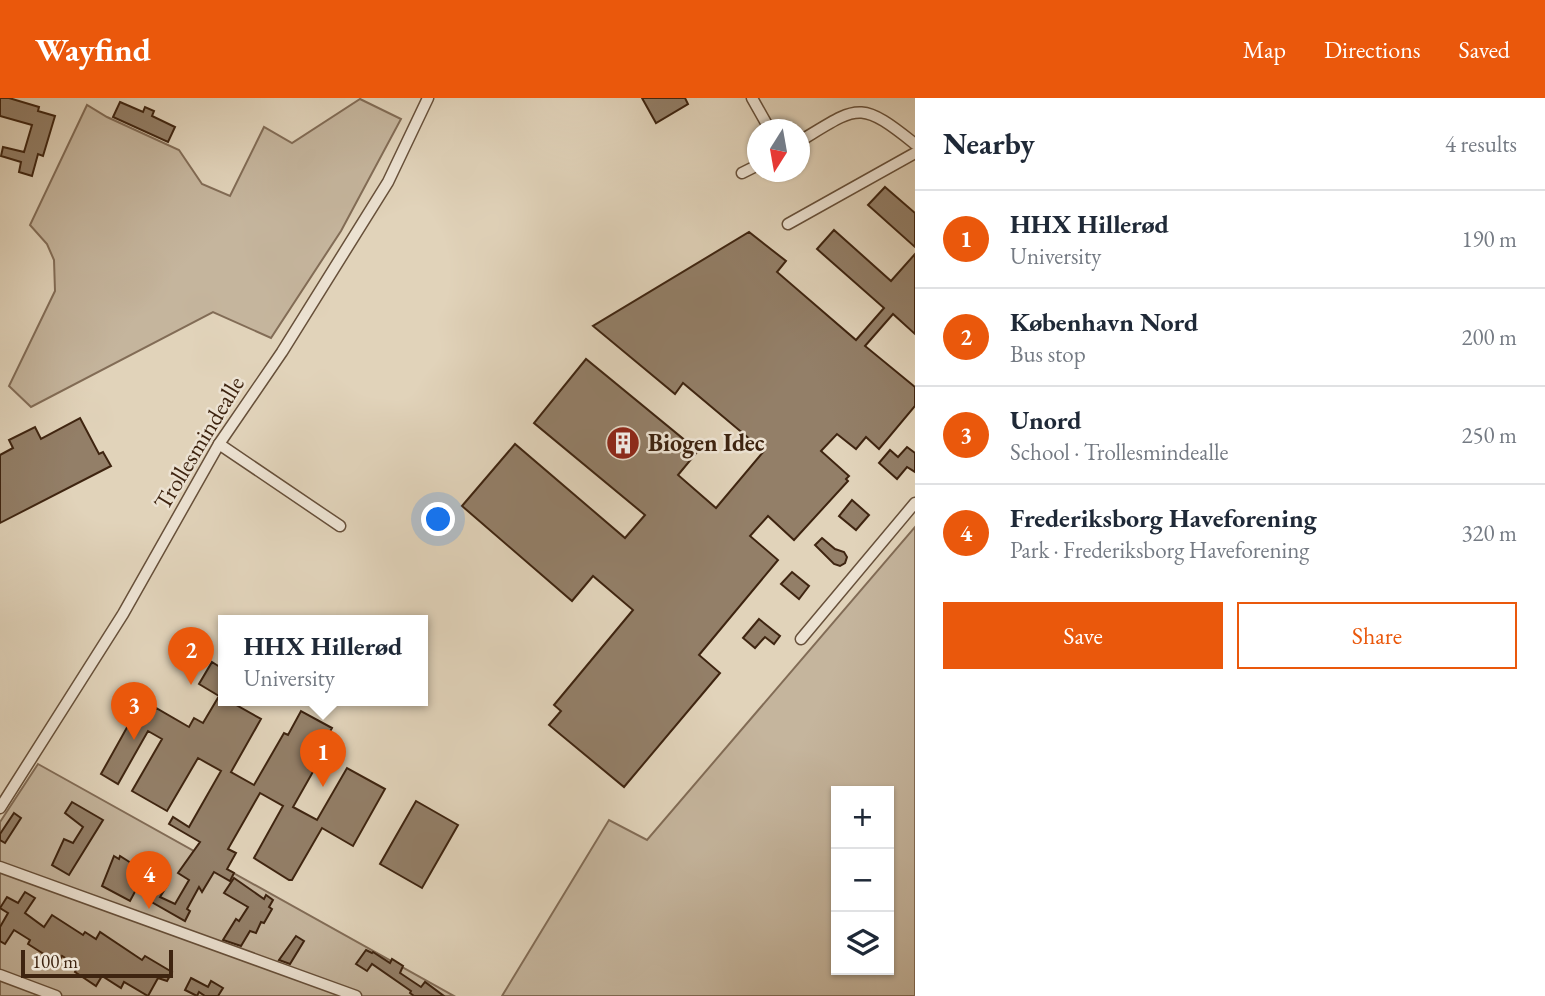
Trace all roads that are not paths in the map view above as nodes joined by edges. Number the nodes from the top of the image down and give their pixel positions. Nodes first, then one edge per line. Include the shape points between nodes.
1 (428, 98) edge
2 (752, 98) edge
3 (764, 119) edge
4 (810, 135) edge
5 (915, 144) edge
6 (915, 153) edge
7 (747, 170) edge
8 (742, 173) dead end
9 (788, 224) dead end
10 (219, 444) junction
11 (915, 503) edge
12 (340, 526) dead end
13 (801, 639) dead end
14 (0, 808) edge
15 (0, 867) edge
16 (0, 975) edge
17 (56, 996) edge
18 (356, 996) edge

1 - 10 street, Trollesmindealle via 382,191
2 - 3 street
4 - 5 street via 843,114 870,113
6 - 9 street
7 - 8 street
10 - 12 street
10 - 14 street, Trollesmindealle via 123,614
11 - 13 street
15 - 18 street
16 - 17 street

